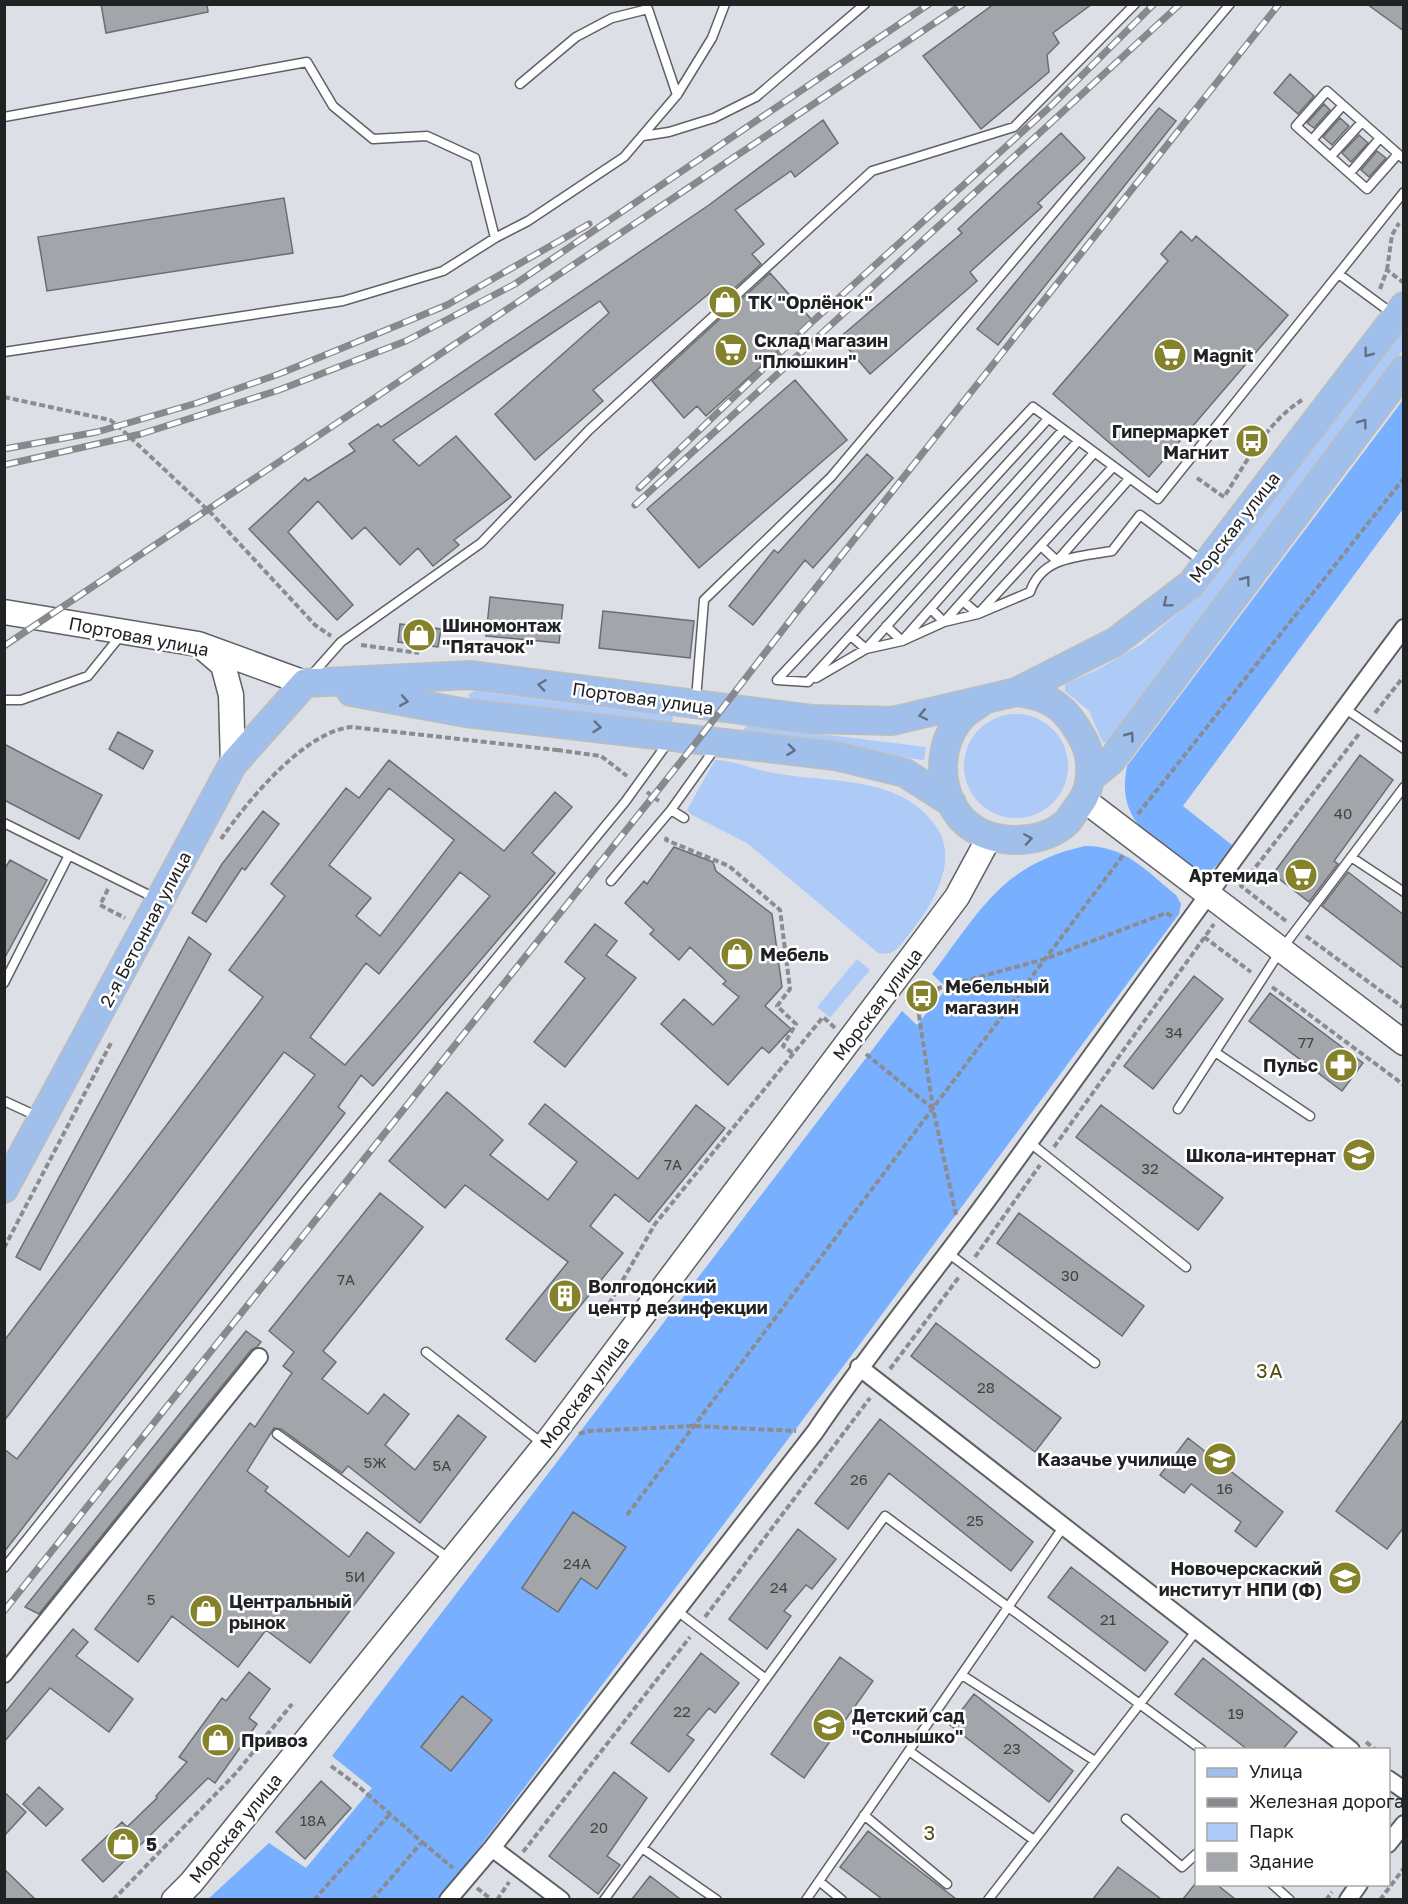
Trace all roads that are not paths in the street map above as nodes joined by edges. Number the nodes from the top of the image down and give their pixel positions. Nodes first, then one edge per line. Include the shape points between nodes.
1 (725, 4) edge
2 (865, 4) edge
3 (1135, 4) edge
4 (1230, 4) edge
5 (520, 84) dead end
6 (677, 96) junction
7 (1343, 105) junction
8 (4, 117) edge
9 (1362, 122) junction
10 (643, 136) junction
11 (1380, 138) junction
12 (1312, 140) junction
13 (1331, 156) junction
14 (1401, 156) edge
15 (1350, 173) junction
16 (1404, 192) edge
17 (495, 238) junction
18 (1340, 275) junction
19 (1392, 308) edge
20 (4, 352) edge
21 (1404, 370) edge
22 (1048, 419) junction
23 (1063, 430) junction
24 (1078, 441) junction
25 (1094, 453) junction
26 (1113, 467) junction
27 (1130, 479) junction
28 (1041, 546) junction
29 (1057, 561) junction
30 (1206, 564) junction
31 (963, 601) junction
32 (930, 609) junction
33 (4, 612) edge
34 (978, 614) junction
35 (944, 622) junction
36 (886, 626) junction
37 (1404, 628) edge
38 (124, 631) junction
39 (851, 636) junction
40 (902, 641) junction
41 (198, 644) junction
42 (866, 649) junction
43 (470, 675) junction
44 (808, 682) junction
45 (305, 683) junction
46 (1016, 692) junction
47 (4, 700) edge
48 (980, 703) junction
49 (696, 706) junction
50 (1344, 708) junction
51 (466, 713) junction
52 (673, 736) junction
53 (719, 741) junction
54 (1404, 749) edge
55 (233, 764) junction
56 (1404, 787) edge
57 (1087, 789) junction
58 (952, 803) junction
59 (671, 810) junction
60 (684, 818) dead end
61 (4, 823) edge
62 (990, 836) junction
63 (69, 855) junction
64 (1351, 857) junction
65 (611, 882) dead end
66 (1404, 892) edge
67 (1205, 895) junction
68 (160, 900) junction
69 (1281, 950) junction
70 (4, 983) edge
71 (1404, 1043) edge
72 (1215, 1052) junction
73 (4, 1101) edge
74 (1178, 1108) dead end
75 (1310, 1116) dead end
76 (42, 1118) junction
77 (1029, 1142) junction
78 (4, 1189) edge
79 (948, 1253) junction
80 (1186, 1267) dead end
81 (426, 1352) dead end
82 (258, 1358) dead end
83 (1095, 1363) dead end
84 (859, 1366) junction
85 (277, 1434) dead end
86 (544, 1445) junction
87 (1064, 1526) junction
88 (452, 1560) junction
89 (4, 1568) edge
90 (1008, 1607) junction
91 (676, 1610) junction
92 (1197, 1630) junction
93 (4, 1674) edge
94 (962, 1675) junction
95 (765, 1679) junction
96 (1140, 1704) junction
97 (1201, 1748) edge
98 (1341, 1748) edge
99 (909, 1751) junction
100 (1095, 1761) junction
101 (1390, 1780) edge
102 (1404, 1790) edge
103 (864, 1815) junction
104 (1126, 1819) dead end
105 (1404, 1824) edge
106 (1034, 1840) junction
107 (1390, 1843) edge
108 (492, 1848) junction
109 (642, 1848) junction
110 (1195, 1856) edge
111 (819, 1881) junction
112 (947, 1884) dead end
113 (1274, 1886) edge
114 (1358, 1886) edge
115 (174, 1899) edge
116 (448, 1899) edge
117 (561, 1899) edge
118 (604, 1899) edge
119 (717, 1899) edge
120 (806, 1899) edge
121 (842, 1899) edge
122 (988, 1899) edge
123 (1290, 1899) edge
124 (1348, 1899) edge

1 - 6 lane via 712,38
2 - 10 lane via 756,97 714,118
3 - 45 lane via 1014,127 872,171 589,430 481,543 341,642
4 - 49 lane via 831,477 704,600
5 - 6 lane via 576,37 612,18 648,9
6 - 10 lane
7 - 9 lane
7 - 12 lane
7 - 12 lane via 1327,91 1296,126
8 - 17 lane via 307,62 333,106 373,139 427,136 475,158
9 - 11 lane
9 - 13 lane
10 - 17 lane via 624,157 528,221
11 - 14 lane
11 - 15 lane
12 - 13 lane
13 - 15 lane
14 - 15 lane via 1367,189
16 - 18 lane
17 - 20 lane via 443,271 343,301
18 - 19 lane
18 - 27 lane via 1158,499
19 -> 30 main road, Морская улица
57 -> 21 main road
22 - 23 lane
22 - 39 lane
22 - 44 lane via 1033,407 777,680
23 - 24 lane
23 - 36 lane
24 - 25 lane
24 - 32 lane
25 - 26 lane
25 - 31 lane
26 - 27 lane
26 - 28 lane
27 - 29 lane
28 - 29 lane
28 - 34 lane
29 - 30 lane via 1112,551 1140,515
29 - 34 lane via 1035,578 1030,592
30 -> 46 main road, Морская улица via 1191,584 1115,642
31 - 34 lane
31 - 35 lane
32 - 35 lane
32 - 40 lane
33 - 38 street, Портовая улица
34 - 35 lane
35 - 40 lane
36 - 40 lane
36 - 42 lane
37 - 50 street
38 - 41 street, Портовая улица
38 - 47 lane via 88,676 21,700
39 - 42 lane
39 - 44 lane
40 - 42 lane
41 - 45 street, Портовая улица
41 - 55 street via 223,665 231,695
42 - 44 lane
43 - 45 main road, Портовая улица
49 -> 43 main road, Портовая улица
43 - 51 main road via 460,687 459,700
45 -> 51 main road, Портовая улица
45 - 55 main road, 2-я Бетонная улица
46 - 48 main road
46 - 57 main road via 1055,703 1071,716 1089,748
48 -> 49 main road, Портовая улица via 892,722 811,719
48 - 58 main road via 959,720 945,746 943,776
50 - 54 lane
50 - 67 street
51 -> 52 main road, Портовая улица
52 - 53 main road, Портовая улица
52 - 89 lane
53 -> 58 main road, Портовая улица via 835,756 905,773
53 - 59 lane
55 - 68 main road, 2-я Бетонная улица
56 - 64 lane
62 -> 57 main road via 1022,841 1043,836 1066,823
57 - 67 street
58 - 62 main road via 963,819
59 - 60 lane
59 - 65 lane
61 - 63 lane
62 - 86 street, Морская улица via 951,906
63 - 68 lane
63 - 70 lane
64 - 66 lane
64 - 69 lane
67 - 69 street
67 - 77 street
68 - 76 main road, 2-я Бетонная улица
69 - 71 street
69 - 72 lane
72 - 74 lane
72 - 75 lane
73 - 76 lane
76 - 78 main road, 2-я Бетонная улица
77 - 79 street
77 - 80 lane
79 - 83 lane
79 - 84 street
81 - 86 lane
82 - 93 street
84 - 87 street
84 - 91 street via 815,1431
85 - 88 lane
86 - 88 street, Морская улица
87 - 90 lane
87 - 92 street
88 - 115 street, Морская улица
90 - 94 lane
90 - 95 lane via 885,1516
90 - 96 lane
91 - 95 lane
91 - 108 street
92 - 96 lane
92 - 98 street
94 - 99 lane
94 - 100 lane
95 - 109 lane
96 - 97 lane
96 - 100 lane
99 - 103 lane
99 - 106 lane
100 - 106 lane
101 - 102 street
103 - 111 lane
103 - 112 lane
104 - 110 lane via 1182,1867
105 - 107 street
106 - 122 lane
108 - 116 street
108 - 117 street
109 - 118 lane
109 - 119 lane
111 - 120 lane
111 - 121 lane
113 - 123 lane
114 - 124 street

